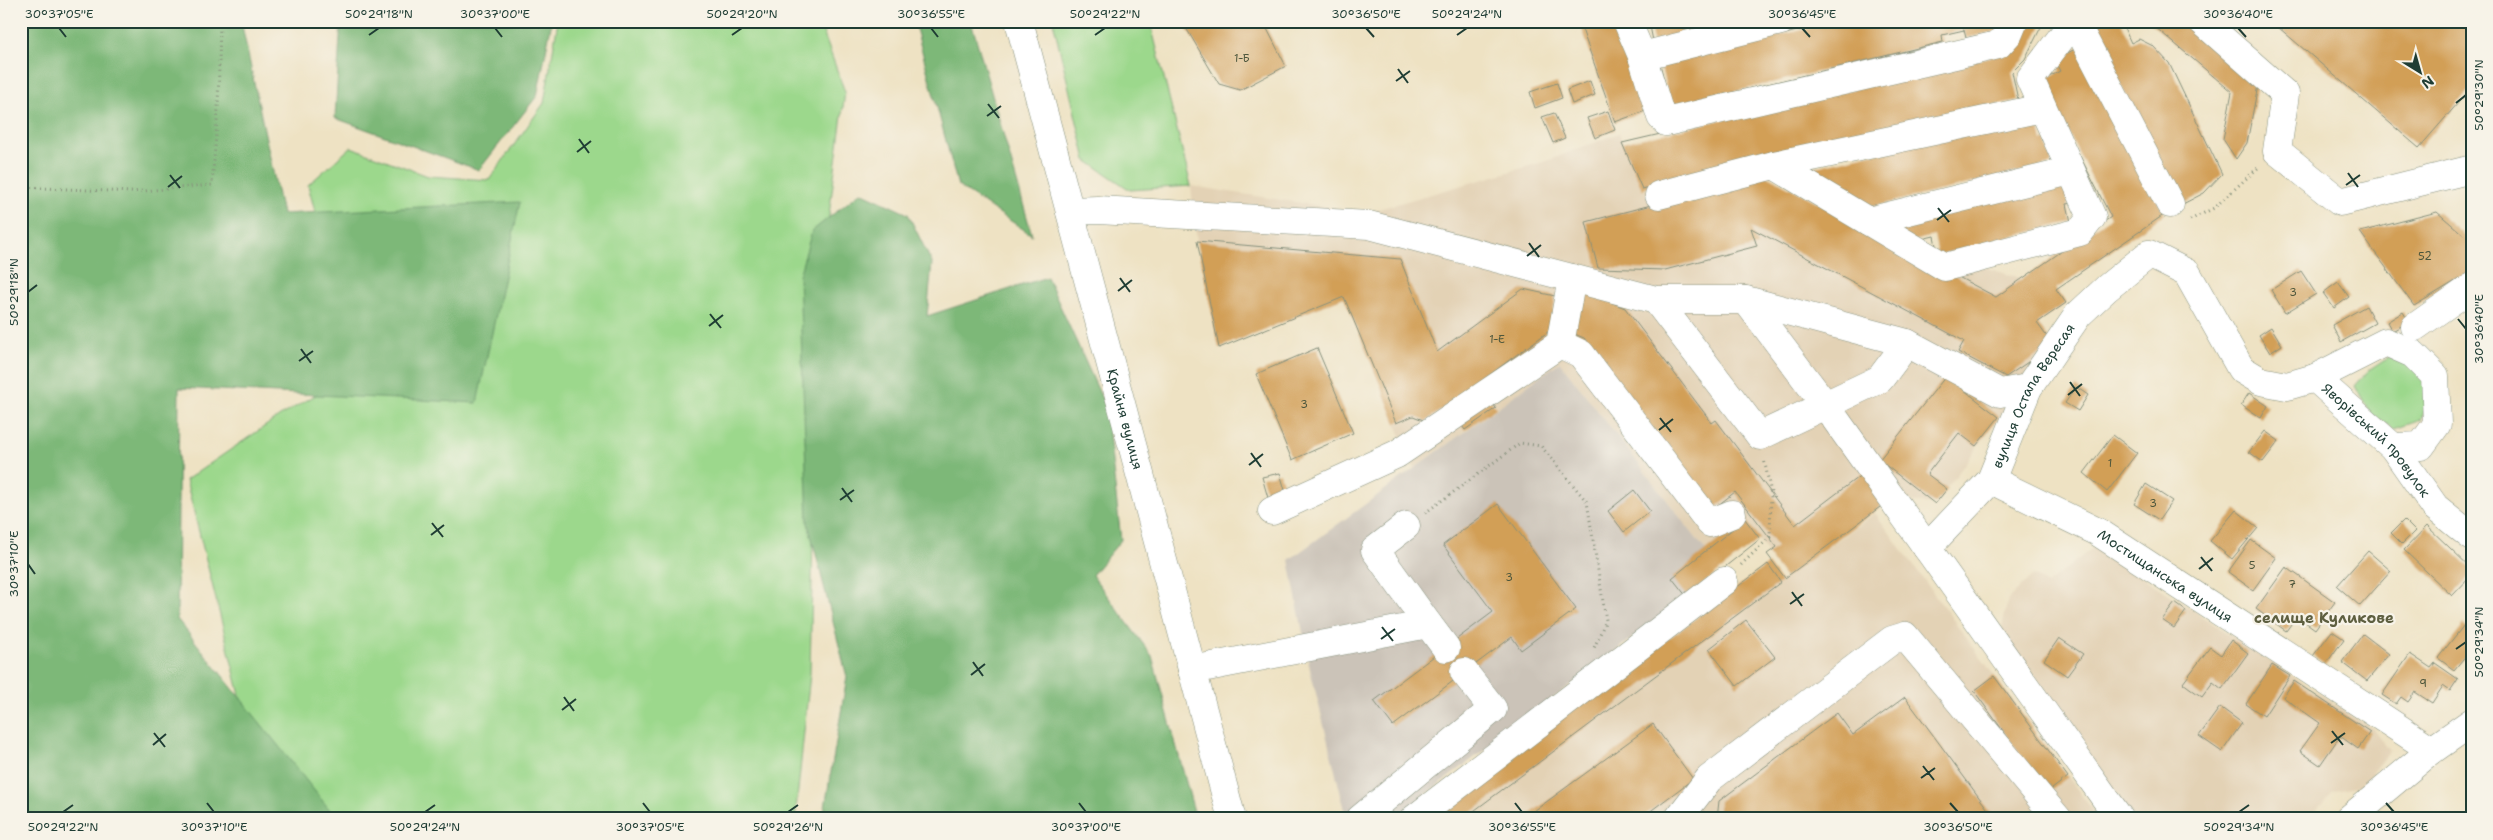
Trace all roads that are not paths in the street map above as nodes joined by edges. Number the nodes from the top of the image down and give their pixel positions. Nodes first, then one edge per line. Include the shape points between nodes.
1 (1019, 21) edge
2 (1627, 21) edge
3 (1781, 21) edge
4 (2014, 21) edge
5 (2202, 21) edge
6 (2075, 22) edge
7 (1642, 56) junction
8 (2042, 108) junction
9 (1774, 166) junction
10 (2472, 169) edge
11 (2071, 171) junction
12 (1659, 195) dead end
13 (1070, 210) junction
14 (2176, 214) road end
15 (1868, 221) junction
16 (2150, 254) joint
17 (1572, 278) junction
18 (2472, 287) edge
19 (1656, 300) junction
20 (1746, 300) junction
21 (2415, 326) dead end
22 (1907, 343) junction
23 (1560, 344) junction
24 (2315, 378) junction
25 (2028, 388) junction
26 (1826, 406) junction
27 (2393, 447) junction
28 (1991, 480) junction
29 (1272, 511) dead end
30 (1732, 514) dead end
31 (1406, 526) road end
32 (2472, 537) edge
33 (1927, 548) junction
34 (1724, 581) road end
35 (1428, 624) junction
36 (1446, 648) dead end
37 (1192, 670) junction
38 (1464, 672) dead end
39 (2472, 722) edge
40 (2432, 750) junction
41 (1232, 819) edge
42 (1360, 819) edge
43 (1414, 819) edge
44 (1678, 819) edge
45 (2058, 819) edge
46 (2120, 819) edge
47 (2349, 819) edge

1 - 13 street, Крайня вулиця
2 - 7 street
3 - 7 street
4 - 7 street via 1998,45 1666,122 1661,117
5 - 10 street via 2285,94 2277,151 2340,202
6 - 8 street via 2030,79
6 - 14 street
8 - 9 street
8 - 11 street
9 - 12 street
9 - 15 street
11 - 15 street
11 - 15 street via 2092,217 2080,232 1945,267
13 - 17 street via 1369,225
13 - 37 street, Крайня вулиця
16 - 24 street, Яворівський провулок via 2187,273 2241,369 2261,381 2287,386
16 - 25 street, вулиця Остапа Вересая via 2078,315
17 - 19 street
17 - 23 street
18 - 21 street
19 - 20 street
19 - 26 street via 1760,436
20 - 22 street
20 - 26 street
22 - 25 street via 2000,393
22 - 26 street via 1880,380
23 - 29 street via 1397,454
23 - 30 street via 1581,354 1710,522
24 - 27 street, Яворівський провулок
24 - 27 street via 2386,342 2413,354 2435,376 2436,424 2422,446
25 - 28 street, вулиця Остапа Вересая
26 - 33 street
27 - 32 street, Яворівський провулок via 2435,507
28 - 33 street, вулиця Остапа Вересая
28 - 40 street, Мостищанська вулиця via 2098,532
31 - 35 street via 1375,550
33 - 46 street
34 - 43 street
35 - 36 street
35 - 37 street
37 - 41 street, Крайня вулиця
38 - 42 street via 1493,709
39 - 40 street
40 - 47 street
44 - 45 street via 1709,779 1892,640 1905,636

